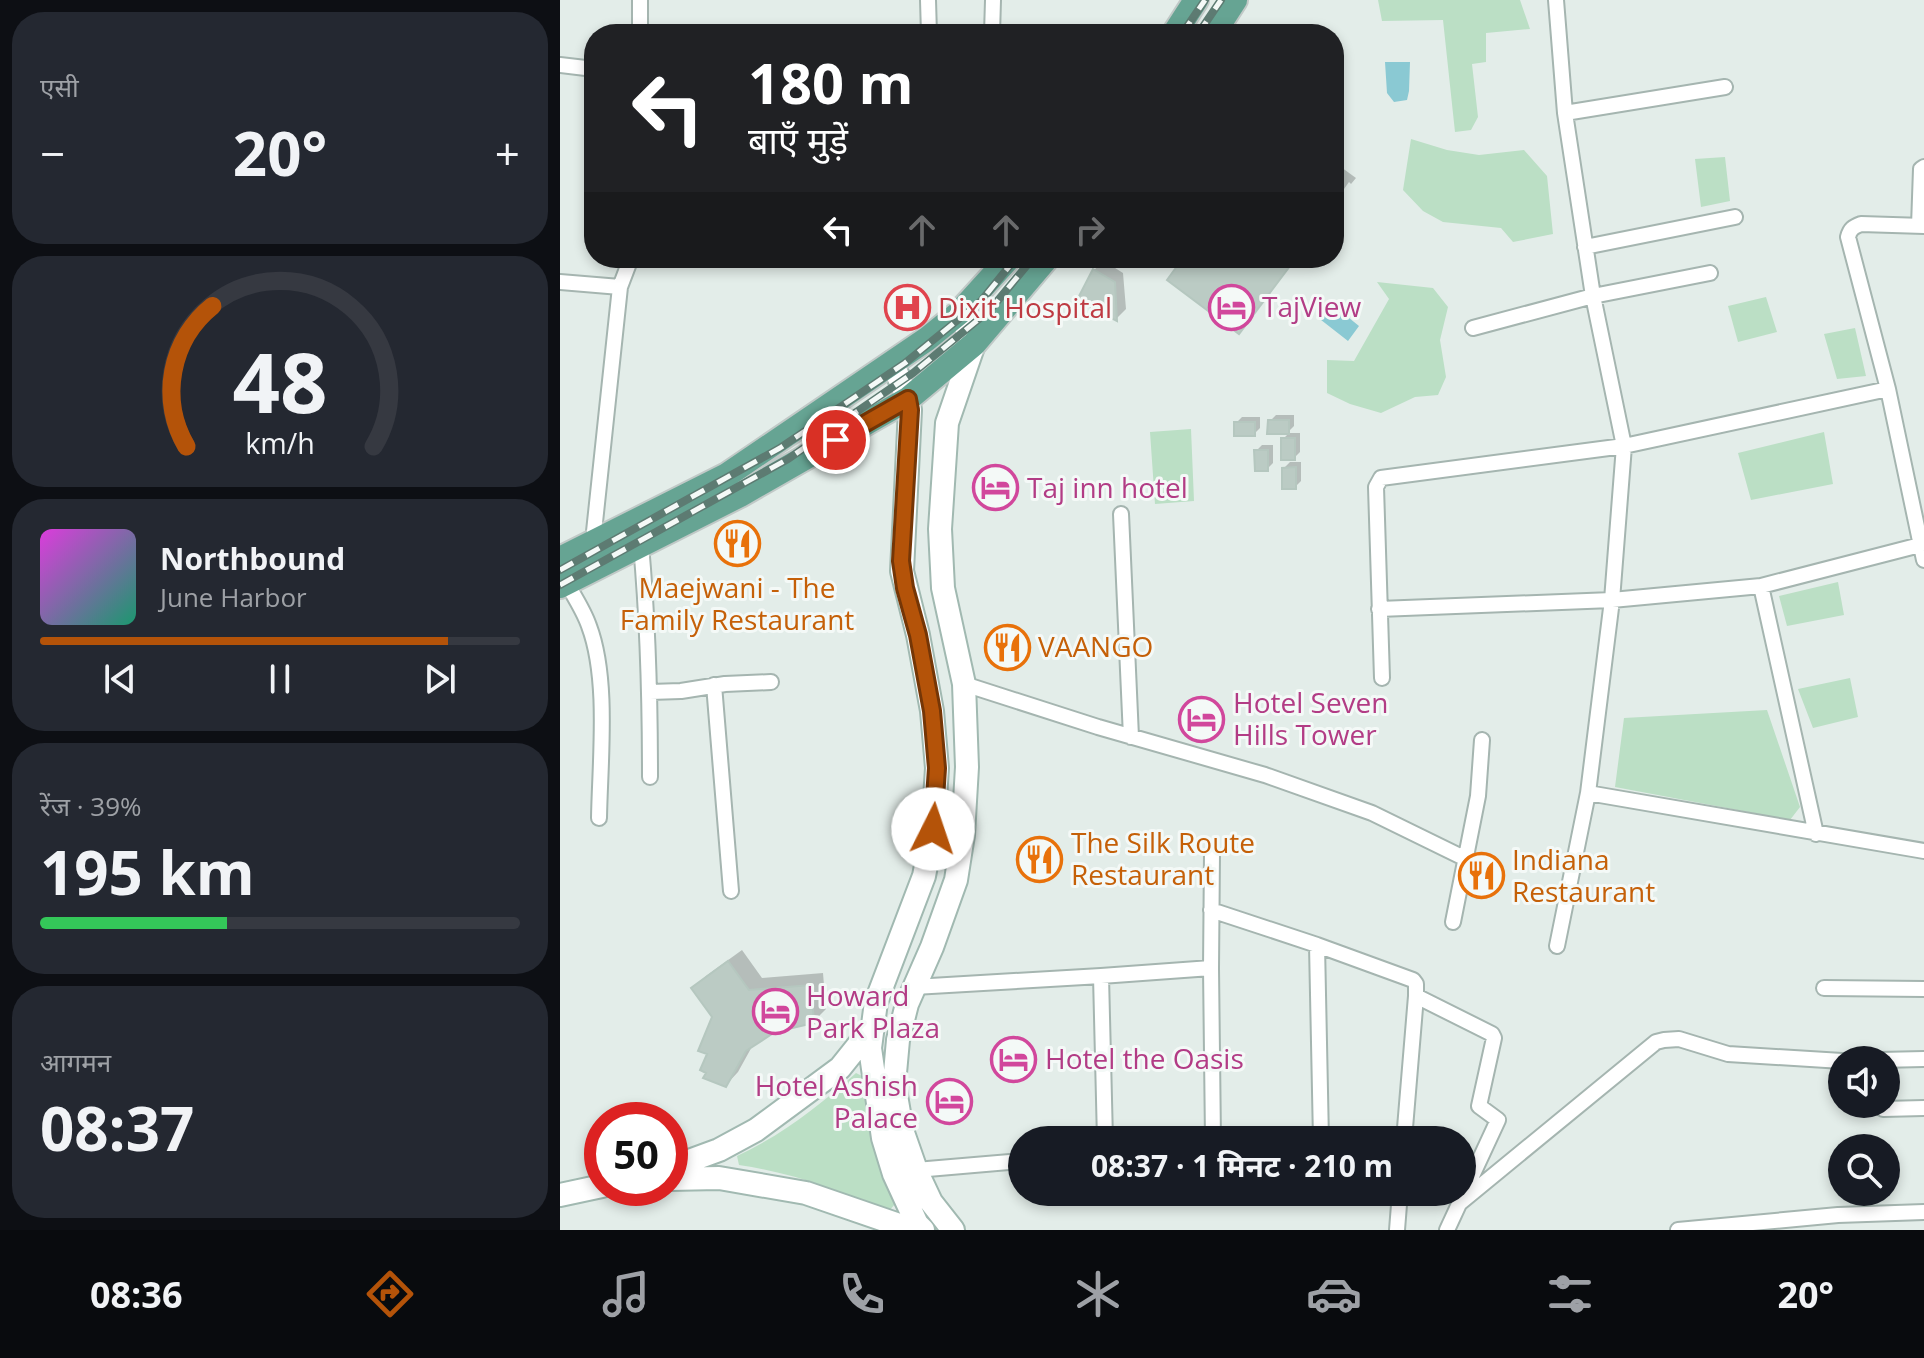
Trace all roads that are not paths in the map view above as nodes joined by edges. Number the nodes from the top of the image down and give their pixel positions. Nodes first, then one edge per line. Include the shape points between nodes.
1 (640, 0) edge
2 (928, 0) edge
3 (993, 0) edge
4 (1196, 0) edge
5 (1235, 0) edge
6 (1556, 0) edge
7 (640, 24) edge
8 (929, 24) edge
9 (992, 24) edge
10 (1180, 24) edge
11 (1219, 24) edge
12 (560, 65) edge
13 (584, 68) edge
14 (1725, 87) dead end
15 (1565, 113) junction
16 (1924, 167) edge
17 (1735, 217) dead end
18 (1921, 226) edge
19 (1585, 247) junction
20 (627, 268) edge
21 (1000, 268) edge
22 (1039, 268) edge
23 (1710, 273) dead end
24 (560, 282) edge
25 (620, 287) junction
26 (1593, 296) junction
27 (959, 313) junction
28 (1473, 328) dead end
29 (974, 344) junction
30 (892, 362) junction
31 (1888, 389) junction
32 (908, 399) junction
33 (1624, 446) junction
34 (1121, 514) dead end
35 (593, 541) junction
36 (641, 545) junction
37 (1922, 552) edge
38 (604, 563) junction
39 (562, 576) edge
40 (1761, 586) junction
41 (1612, 600) junction
42 (1379, 609) junction
43 (1382, 678) dead end
44 (771, 682) dead end
45 (964, 684) junction
46 (714, 685) junction
47 (650, 692) junction
48 (1131, 737) junction
49 (1482, 740) dead end
50 (650, 777) dead end
51 (1588, 793) junction
52 (599, 818) dead end
53 (1816, 834) junction
54 (1924, 851) edge
55 (1212, 853) dead end
56 (1466, 859) junction
57 (731, 891) dead end
58 (1211, 910) junction
59 (1453, 922) dead end
60 (1317, 945) junction
61 (1557, 946) dead end
62 (1211, 968) junction
63 (1101, 976) junction
64 (914, 987) junction
65 (1824, 988) dead end
66 (1924, 989) edge
67 (1416, 996) junction
68 (872, 1028) junction
69 (1924, 1059) edge
70 (1828, 1060) edge
71 (1900, 1060) edge
72 (1924, 1108) edge
73 (1900, 1109) edge
74 (1105, 1126) edge
75 (1213, 1126) edge
76 (1321, 1126) edge
77 (1405, 1126) edge
78 (688, 1161) edge
79 (1008, 1162) edge
80 (1476, 1169) edge
81 (916, 1170) junction
82 (688, 1179) edge
83 (584, 1190) edge
84 (1476, 1190) edge
85 (560, 1195) edge
86 (1399, 1206) edge
87 (1459, 1206) edge
88 (1924, 1212) edge
89 (908, 1230) edge
90 (923, 1230) edge
91 (953, 1230) edge
92 (1397, 1230) edge
93 (1447, 1230) edge
94 (1678, 1230) edge

1 - 7 street
2 - 8 street
3 - 9 street
4 - 10 main road
5 - 11 main road
6 - 15 street
12 - 13 street
14 - 15 street
15 - 19 street
16 - 18 street
17 - 19 street
18 - 31 street via 1861,224 1848,237
19 - 26 street
20 - 25 street
21 - 27 main road
22 - 29 main road
23 - 26 street
24 - 25 street
25 - 35 street
26 - 28 street
26 - 33 street
27 - 29 main road
27 - 30 main road
29 - 32 main road
29 - 45 main road via 947,423 940,529 943,588
30 - 32 main road
30 - 35 main road via 727,475
31 - 33 street
31 - 37 street
32 - 36 main road
32 - 68 main road via 901,561 932,711 937,768 924,876 876,1002
33 - 41 street
33 - 42 street via 1381,478 1376,487
34 - 48 street
35 - 38 street
35 - 39 main road
36 - 38 main road
36 - 47 street
37 - 40 street
38 - 39 main road
39 - 52 street via 589,624 599,658
40 - 41 street
40 - 53 street
41 - 42 street
41 - 51 street
42 - 43 street
44 - 46 street
45 - 48 street
45 - 64 main road via 967,767 956,880
46 - 47 street
46 - 57 street
47 - 50 street
48 - 56 street via 1265,775 1372,813
49 - 56 street
51 - 53 street
51 - 61 street
53 - 54 street
55 - 58 street
56 - 59 street
58 - 60 street
58 - 62 street
60 - 67 street via 1410,978
60 - 76 street
62 - 63 street
62 - 75 street
63 - 64 street
63 - 74 street
64 - 81 main road via 898,1040 894,1084
65 - 66 street
67 - 77 street
67 - 80 street via 1494,1038 1479,1106 1498,1120
68 - 78 main road via 840,1068 756,1130
68 - 90 main road via 883,1138 903,1197
69 - 71 street
70 - 84 street via 1728,1054 1679,1039 1656,1042
72 - 73 street
79 - 81 street
81 - 91 main road via 931,1202
82 - 89 main road via 719,1178 806,1193
83 - 85 main road
86 - 92 street
87 - 93 street
88 - 94 street

